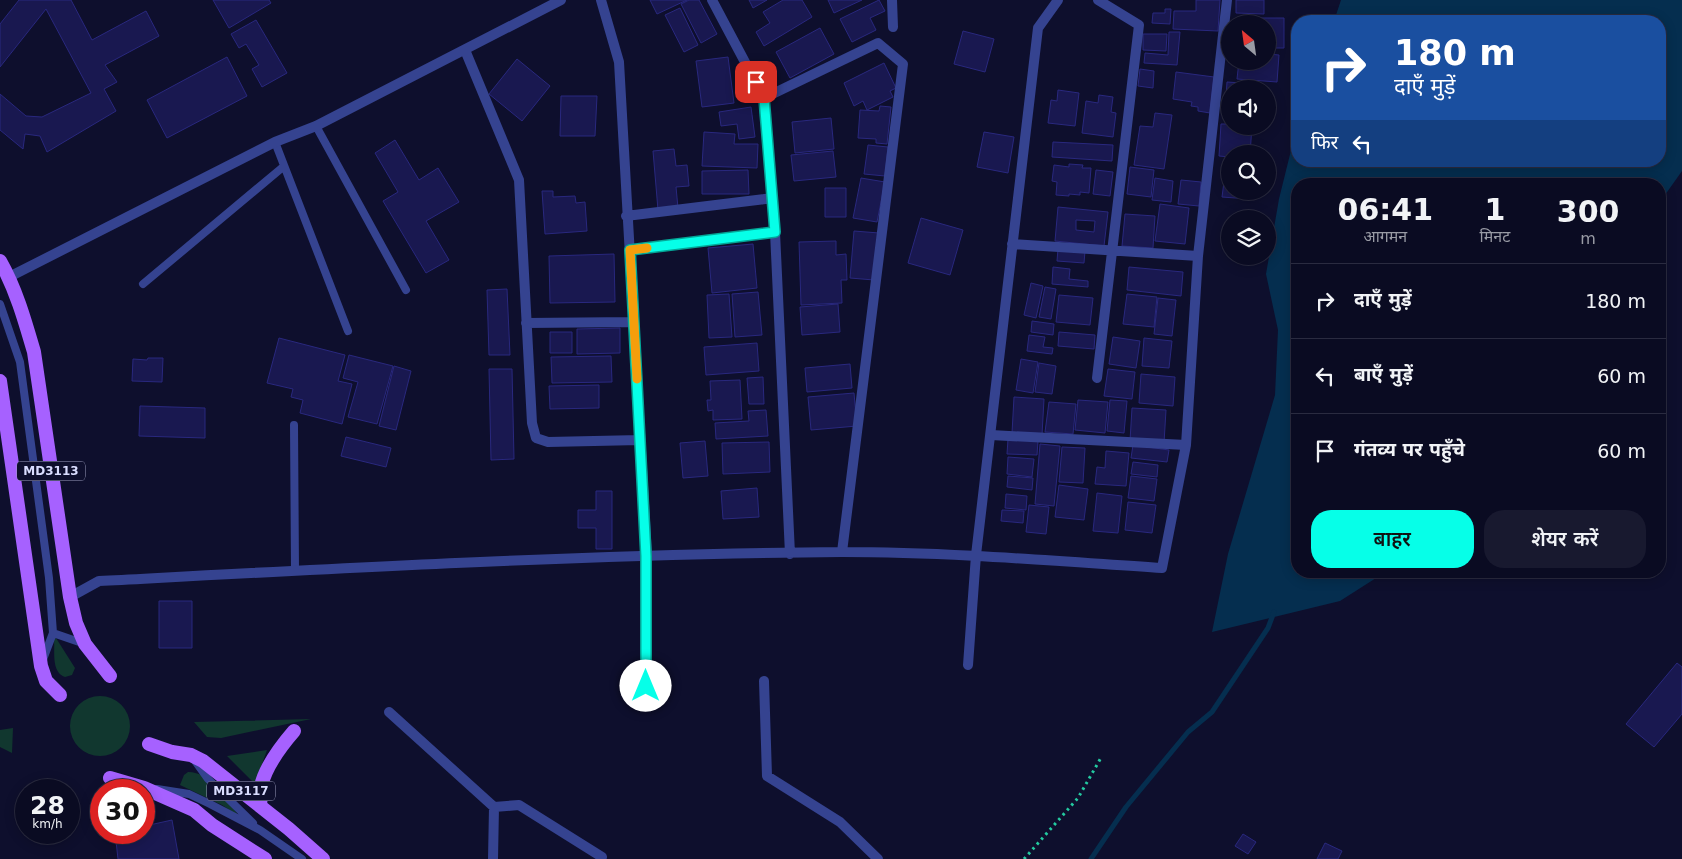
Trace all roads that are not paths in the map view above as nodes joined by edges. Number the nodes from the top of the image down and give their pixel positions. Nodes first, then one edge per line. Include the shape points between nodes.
1 (561, 0) edge
2 (601, 0) edge
3 (712, 0) edge
4 (892, 0) edge
5 (1058, 0) edge
6 (1098, 0) edge
7 (1226, 0) edge
8 (893, 27) dead end
9 (465, 50) junction
10 (764, 98) junction
11 (316, 126) junction
12 (275, 142) junction
13 (283, 167) junction
14 (773, 198) junction
15 (626, 216) junction
16 (775, 232) junction
17 (1012, 244) junction
18 (630, 250) junction
19 (1111, 250) junction
20 (1198, 256) junction
21 (0, 261) edge
22 (9, 277) junction
23 (142, 284) dead end
24 (406, 290) dead end
25 (0, 304) edge
26 (634, 322) junction
27 (526, 323) junction
28 (348, 331) dead end
29 (1097, 378) dead end
30 (0, 381) edge
31 (294, 425) dead end
32 (991, 436) junction
33 (640, 440) junction
34 (1186, 445) junction
35 (842, 552) junction
36 (790, 554) junction
37 (646, 556) junction
38 (976, 556) junction
39 (295, 570) junction
40 (70, 597) junction
41 (53, 634) junction
42 (85, 644) junction
43 (968, 665) dead end
44 (41, 666) junction
45 (110, 676) dead end
46 (764, 681) dead end
47 (646, 686) dead end
48 (60, 695) dead end
49 (389, 712) dead end
50 (294, 731) dead end
51 (148, 744) dead end
52 (191, 755) junction
53 (110, 778) dead end
54 (113, 779) edge
55 (155, 789) edge
56 (155, 793) edge
57 (260, 806) junction
58 (494, 807) junction
59 (260, 830) junction
60 (602, 857) dead end
61 (265, 859) edge
62 (302, 859) edge
63 (323, 859) edge
64 (493, 859) edge
65 (878, 859) edge

1 - 9 street
2 - 15 street via 619,62
3 - 10 street
4 - 8 street
5 - 17 street via 1038,28
6 - 19 street via 1139,25
7 - 20 street
9 - 11 street
9 - 27 street via 519,180
10 - 14 street
10 - 35 street via 878,43 903,64
11 - 12 street
11 - 24 lane
12 - 13 lane
12 - 22 street
13 - 23 lane
13 - 28 lane
14 - 15 street
14 - 16 street
15 - 18 street
16 - 18 street
16 - 36 street
17 - 19 street
17 - 32 street
18 - 26 street
19 - 20 street
19 - 29 street
20 - 34 street
21 - 22 main road, MD3113
22 - 40 main road, MD3113 via 34,352
25 - 41 lane via 20,362 49,578
26 - 27 street
26 - 33 street
27 - 33 street via 532,423 536,438 548,442
30 - 44 main road, MD3113
31 - 39 lane
32 - 34 street
32 - 38 street
33 - 37 street
34 - 38 street via 1162,568
35 - 36 street
35 - 38 street
36 - 37 street
37 - 39 street
37 - 47 street
38 - 43 street
39 - 40 street via 99,581
40 - 42 main road, MD3113
41 - 42 lane
41 - 44 lane
42 - 45 main road, MD3113
44 - 48 main road, MD3113 via 46,681
46 - 65 street via 767,776 840,822
49 - 58 street
50 - 57 main road via 271,762 261,785
51 - 52 main road, MD3117
52 - 57 main road, MD3117
52 - 59 lane via 208,779
53 - 54 main road, MD3117
55 - 59 lane via 189,794
56 - 61 main road, MD3117 via 194,810
57 - 63 main road, MD3117
58 - 60 street via 519,805
58 - 64 street
59 - 62 lane

